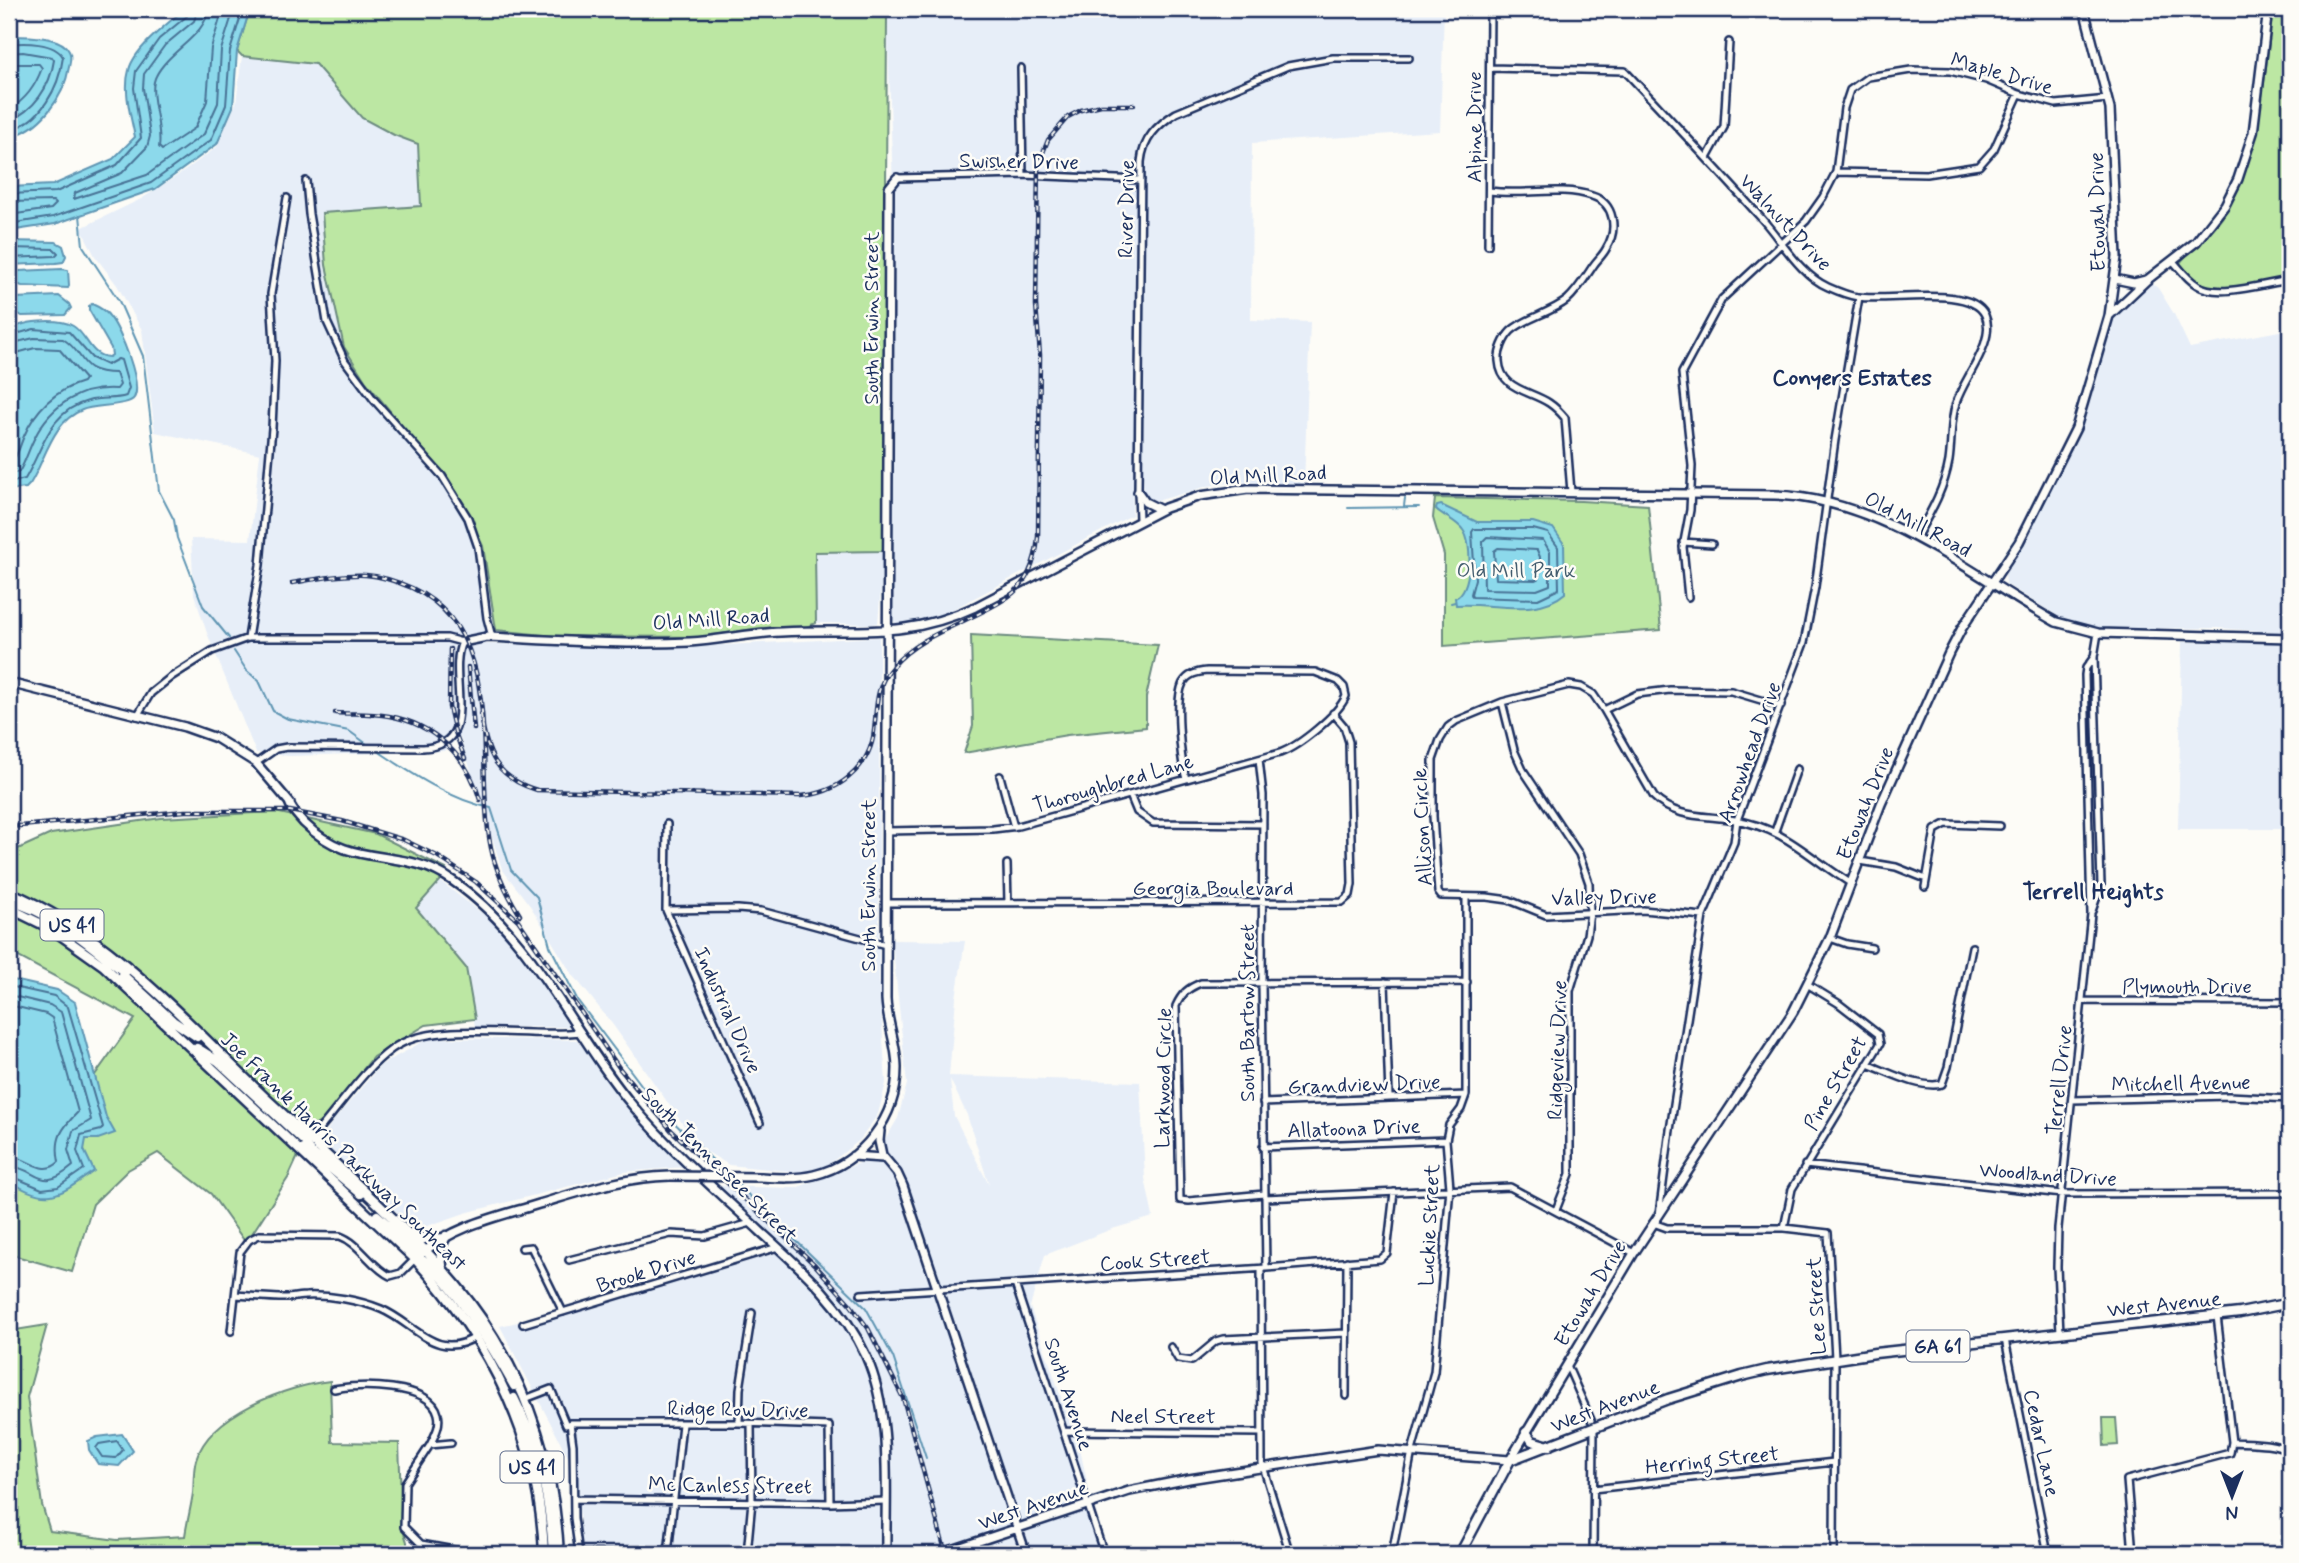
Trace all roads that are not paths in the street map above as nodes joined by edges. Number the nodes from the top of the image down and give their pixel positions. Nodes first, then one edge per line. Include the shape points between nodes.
1 (1490, 9) edge
2 (2084, 9) edge
3 (2268, 9) edge
4 (1729, 43) dead end
5 (1409, 58) dead end
6 (1021, 68) dead end
7 (1490, 68) junction
8 (2019, 94) junction
9 (2108, 99) junction
10 (1707, 158) junction
11 (1836, 172) junction
12 (1023, 175) junction
13 (897, 177) joint
14 (1141, 180) junction
15 (306, 181) dead end
16 (1490, 191) junction
17 (287, 198) dead end
18 (1782, 242) junction
19 (1488, 246) dead end
20 (2173, 261) junction
21 (2115, 279) junction
22 (2147, 280) junction
23 (2290, 280) edge
24 (2133, 292) junction
25 (1859, 297) junction
26 (2109, 316) junction
27 (1138, 492) junction
28 (1571, 492) junction
29 (1691, 495) junction
30 (1827, 501) junction
31 (1161, 510) junction
32 (1139, 520) junction
33 (1916, 538) junction
34 (1684, 542) junction
35 (1712, 544) dead end
36 (1992, 584) junction
37 (1688, 597) dead end
38 (887, 631) junction
39 (2098, 633) junction
40 (248, 638) junction
41 (492, 638) junction
42 (2290, 638) edge
43 (462, 642) junction
44 (2094, 657) junction
45 (9, 683) edge
46 (1502, 702) junction
47 (1781, 706) junction
48 (1604, 710) junction
49 (1333, 713) junction
50 (137, 716) junction
51 (1259, 759) junction
52 (256, 763) junction
53 (1797, 769) dead end
54 (1000, 776) dead end
55 (1186, 779) junction
56 (1130, 794) junction
57 (1737, 820) junction
58 (667, 824) dead end
59 (1263, 824) junction
60 (2000, 826) dead end
61 (1014, 827) junction
62 (886, 831) junction
63 (1775, 831) junction
64 (1860, 861) junction
65 (1007, 864) dead end
66 (1926, 879) junction
67 (1852, 884) junction
68 (1925, 887) dead end
69 (9, 892) edge
70 (1466, 897) junction
71 (9, 901) edge
72 (886, 903) junction
73 (1008, 903) junction
74 (1263, 904) junction
75 (9, 908) edge
76 (667, 910) junction
77 (1590, 913) junction
78 (2091, 914) junction
79 (1703, 916) junction
80 (1830, 938) junction
81 (886, 945) junction
82 (1972, 947) dead end
83 (1872, 948) dead end
84 (124, 974) junction
85 (1385, 982) junction
86 (1467, 982) junction
87 (1262, 983) junction
88 (1807, 984) junction
89 (2083, 1002) junction
90 (2290, 1002) edge
91 (581, 1032) junction
92 (1867, 1064) junction
93 (1466, 1096) junction
94 (1389, 1097) junction
95 (2290, 1099) edge
96 (2072, 1100) junction
97 (1263, 1103) junction
98 (760, 1123) dead end
99 (881, 1126) junction
100 (318, 1131) junction
101 (1446, 1140) junction
102 (868, 1143) junction
103 (306, 1145) junction
104 (1263, 1147) junction
105 (322, 1151) junction
106 (853, 1156) junction
107 (883, 1158) junction
108 (1805, 1165) junction
109 (1450, 1188) junction
110 (1394, 1192) junction
111 (2062, 1194) junction
112 (2290, 1194) edge
113 (1264, 1196) junction
114 (381, 1207) junction
115 (1556, 1210) junction
116 (1659, 1215) junction
117 (751, 1223) junction
118 (1653, 1223) junction
119 (1784, 1228) junction
120 (405, 1230) junction
121 (444, 1237) junction
122 (778, 1247) junction
123 (522, 1248) dead end
124 (1634, 1253) junction
125 (420, 1254) junction
126 (569, 1260) dead end
127 (1347, 1261) junction
128 (1264, 1269) junction
129 (445, 1271) junction
130 (1015, 1284) junction
131 (938, 1290) junction
132 (861, 1294) dead end
133 (236, 1295) junction
134 (2290, 1303) edge
135 (562, 1312) junction
136 (752, 1313) dead end
137 (2217, 1316) junction
138 (523, 1324) dead end
139 (231, 1331) dead end
140 (1346, 1333) junction
141 (2060, 1333) junction
142 (477, 1336) junction
143 (1261, 1337) junction
144 (2005, 1339) junction
145 (1171, 1347) dead end
146 (1835, 1358) junction
147 (1567, 1365) junction
148 (334, 1389) dead end
149 (1346, 1396) dead end
150 (525, 1399) junction
151 (529, 1409) junction
152 (569, 1423) junction
153 (739, 1423) junction
154 (681, 1424) junction
155 (751, 1424) junction
156 (1592, 1424) junction
157 (1065, 1432) junction
158 (1526, 1432) junction
159 (1261, 1433) junction
160 (2232, 1442) junction
161 (450, 1443) dead end
162 (430, 1445) junction
163 (1549, 1446) junction
164 (1412, 1451) junction
165 (2290, 1451) edge
166 (1510, 1461) junction
167 (1834, 1462) junction
168 (1262, 1468) junction
169 (1593, 1489) junction
170 (574, 1499) junction
171 (676, 1499) junction
172 (752, 1501) junction
173 (885, 1501) junction
174 (830, 1503) junction
175 (1088, 1504) junction
176 (1017, 1529) junction
177 (421, 1544) junction
178 (579, 1553) edge
179 (418, 1554) edge
180 (514, 1554) edge
181 (551, 1554) edge
182 (650, 1554) edge
183 (668, 1554) edge
184 (747, 1554) edge
185 (790, 1554) edge
186 (886, 1554) edge
187 (940, 1554) edge
188 (1026, 1554) edge
189 (1104, 1554) edge
190 (1290, 1554) edge
191 (1392, 1554) edge
192 (1460, 1554) edge
193 (1593, 1554) edge
194 (1834, 1554) edge
195 (2048, 1554) edge
196 (2133, 1554) edge

1 - 7 street, Alpine Drive
2 - 9 street, Etowah Drive
3 - 20 street via 2253,133 2238,179 2216,219
4 - 10 street via 1724,127
5 - 14 street, River Drive via 1333,58 1288,66 1184,110 1163,122 1147,140
6 - 12 street
7 - 10 street, Walnut Drive via 1625,71
7 - 16 street, Alpine Drive
8 - 9 street, Maple Drive via 2062,105
8 - 11 street via 1994,149 1979,166 1926,174
8 - 11 street, Maple Drive via 1950,71 1911,70 1868,77 1850,90
9 - 21 street, Etowah Drive
10 - 18 street, Walnut Drive
11 - 18 street, Maple Drive via 1806,221
12 - 13 street, Swisher Drive
12 - 14 street, Swisher Drive
13 - 38 street, South Erwin Street via 889,188
14 - 27 street, River Drive
15 - 41 street via 327,322 345,361 442,476 468,518 478,547
16 - 19 street, Alpine Drive
16 - 28 street via 1583,193 1600,200 1614,220 1606,250 1577,290 1511,331 1499,358 1509,383 1548,402 1564,418
17 - 40 street via 271,294 275,360 272,428
18 - 25 street, Walnut Drive via 1799,265 1826,287
18 - 29 street, Maple Drive via 1722,299 1682,373 1692,452
20 - 22 street
20 - 23 street via 2192,281 2211,290
21 - 22 street
21 - 24 street
21 - 26 street, Etowah Drive
22 - 24 street
24 - 26 street
25 - 30 street, Arrowhead Drive
25 - 33 street, Walnut Drive via 1961,298 1976,304 1988,327 1954,410 1938,499
26 - 36 street, Etowah Drive via 2076,428 2027,527
27 - 31 street
27 - 32 street, River Drive
28 - 29 street, Old Mill Road
28 - 31 street, Old Mill Road via 1248,489 1200,496
29 - 30 street, Old Mill Road via 1788,495
29 - 34 street, Maple Drive
30 - 33 street, Old Mill Road via 1873,516
30 - 47 street, Arrowhead Drive via 1804,643
31 - 32 street, Old Mill Road
32 - 38 street, Old Mill Road via 964,612 925,626
33 - 36 street, Old Mill Road
34 - 35 street
34 - 37 street, Maple Drive
36 - 39 street, Old Mill Road via 2056,622
36 - 64 street, Etowah Drive via 1949,653
38 - 41 street, Old Mill Road via 783,632 680,642
38 - 62 street, South Erwin Street
39 - 42 street, Old Mill Road
39 - 44 street, Terrell Drive
40 - 43 street via 447,638
40 - 50 street via 212,651 171,677 151,693
41 - 43 street, Old Mill Road
43 - 52 street via 457,665 458,723 444,742 423,748 287,747
44 - 78 street, Terrell Drive via 2101,885
44 - 78 street, Terrell Drive via 2085,676
45 - 50 street, South Tennessee Street
46 - 48 street, Allison Circle via 1569,685 1593,694
46 - 70 street, Allison Circle via 1448,727 1433,760 1438,892 1448,898
46 - 77 street, Ridgeview Drive via 1523,770 1579,854 1589,883
47 - 48 street via 1731,691 1682,690 1637,695
47 - 57 street, Arrowhead Drive
48 - 57 street, Allison Circle via 1662,805 1678,813
49 - 51 street, Thoroughbred Lane via 1299,744
49 - 55 street via 1346,693 1340,682 1324,674 1194,673 1185,680 1180,695
49 - 74 street, Georgia Boulevard via 1349,742 1351,892 1337,904
50 - 52 street, South Tennessee Street via 216,738
51 - 55 street, Thoroughbred Lane
51 - 59 street, South Bartow Street
52 - 91 street, South Tennessee Street via 302,820 331,844 419,864 461,887 523,947
53 - 63 street
54 - 61 street
55 - 56 street, Thoroughbred Lane
56 - 59 street via 1137,812 1153,823
56 - 61 street, Thoroughbred Lane
57 - 63 street, Allison Circle
57 - 79 street, Arrowhead Drive via 1734,842
58 - 76 street, Industrial Drive
59 - 74 street, South Bartow Street
60 - 66 street via 1946,824 1935,830
61 - 62 street, Thoroughbred Lane
62 - 72 street, South Erwin Street
63 - 67 street, Allison Circle
64 - 66 street via 1896,867
64 - 67 street, Etowah Drive
65 - 73 street
66 - 68 street
67 - 80 street, Etowah Drive
69 - 84 main road, Joe Frank Harris Parkway Southeast / US 41 via 69,923
70 - 77 street, Valley Drive via 1508,900 1546,915
70 - 86 street, Luckie Street
71 - 84 main road via 63,926
72 - 73 street, Georgia Boulevard
72 - 81 street, South Erwin Street
73 - 74 street, Georgia Boulevard
74 - 87 street, South Bartow Street
75 - 84 main road, Joe Frank Harris Parkway Southeast / US 41
76 - 81 street via 761,911
76 - 98 street, Industrial Drive
77 - 79 street, Valley Drive via 1643,910
77 - 115 street, Ridgeview Drive via 1570,991 1570,1174
78 - 89 street, Terrell Drive
79 - 116 street, Arrowhead Drive
80 - 83 street
80 - 88 street, Etowah Drive
81 - 99 street, South Erwin Street via 886,1007 897,1076
82 - 92 street via 1942,1084 1933,1086
84 - 103 main road, Joe Frank Harris Parkway Southeast / US 41 via 209,1044
84 - 103 main road, Joe Frank Harris Parkway Southeast / US 41 via 185,1042 218,1061
85 - 86 street, Larkwood Circle
85 - 87 street, Larkwood Circle
85 - 94 street
86 - 93 street, Luckie Street
87 - 97 street, South Bartow Street
87 - 113 street, Larkwood Circle via 1201,983 1189,987 1176,1006 1180,1200
88 - 92 street, Pine Street via 1878,1034 1880,1044
88 - 116 street, Etowah Drive via 1773,1044
89 - 90 street, Plymouth Drive
89 - 96 street, Terrell Drive
91 - 100 street via 437,1032 413,1038 383,1057
91 - 117 street, South Tennessee Street via 644,1119
92 - 108 street, Pine Street
93 - 94 street, Grandview Drive
93 - 101 street, Luckie Street
94 - 97 street, Grandview Drive
95 - 96 street, Mitchell Avenue
96 - 111 street, Terrell Drive
97 - 104 street, South Bartow Street
99 - 102 street, South Erwin Street
99 - 107 street
100 - 103 street
100 - 105 main road
101 - 104 street, Allatoona Drive
101 - 109 street, Luckie Street
102 - 106 street, South Erwin Street
102 - 107 street
103 - 105 main road, Joe Frank Harris Parkway Southeast / US 41
103 - 114 main road
103 - 125 main road, Joe Frank Harris Parkway Southeast / US 41 via 354,1200
104 - 113 street, South Bartow Street
105 - 114 main road, Joe Frank Harris Parkway Southeast / US 41
106 - 107 street
106 - 121 street, South Erwin Street, bridge via 816,1174 790,1178 637,1177 474,1224
107 - 131 street via 902,1181
108 - 111 street, Woodland Drive
108 - 119 street, Pine Street via 1792,1189
109 - 110 street
109 - 115 street via 1510,1187
109 - 164 street, Luckie Street via 1434,1372
110 - 113 street
110 - 127 street, Cook Street via 1387,1253
111 - 112 street, Woodland Drive
111 - 141 street, Terrell Drive via 2057,1242
113 - 128 street, South Bartow Street
114 - 120 main road, Joe Frank Harris Parkway Southeast / US 41
115 - 124 street
116 - 118 street, Etowah Drive
117 - 122 street, South Tennessee Street
117 - 126 street via 705,1236 671,1234
118 - 119 street, Lee Street via 1667,1228
118 - 124 street, Etowah Drive
119 - 146 street, Lee Street via 1828,1233
120 - 121 main road via 424,1239
120 - 125 main road, Joe Frank Harris Parkway Southeast / US 41
121 - 125 street, South Erwin Street
121 - 129 main road via 440,1253
122 - 135 street, Brook Drive
122 - 173 street, South Tennessee Street via 834,1303 866,1357 882,1412
123 - 135 street via 531,1247
124 - 147 street, Etowah Drive
125 - 129 main road, Joe Frank Harris Parkway Southeast / US 41
125 - 133 street via 401,1273 390,1276 344,1237 263,1234 243,1246
125 - 142 main road, Joe Frank Harris Parkway Southeast / US 41
125 - 151 main road via 463,1306
127 - 128 street, Cook Street
127 - 140 street
128 - 130 street, Cook Street
128 - 143 street, South Bartow Street
129 - 150 main road, Joe Frank Harris Parkway Southeast / US 41 via 486,1325
130 - 131 street, Cook Street
130 - 157 street, South Avenue
131 - 132 street, Cook Street
131 - 176 street
133 - 139 street
133 - 142 street via 357,1301 397,1316 442,1345 459,1345
134 - 137 main road, West Avenue / GA 61
135 - 138 street, Brook Drive
136 - 153 street
137 - 141 main road, West Avenue / GA 61
137 - 160 street
140 - 143 street
140 - 149 street
141 - 144 main road, West Avenue / GA 61
142 - 181 main road, Joe Frank Harris Parkway Southeast / US 41 via 519,1423
143 - 145 street via 1216,1341 1192,1361 1178,1359
143 - 159 street, South Bartow Street
144 - 146 main road, West Avenue / GA 61
144 - 195 street, Cedar Lane
146 - 156 main road, West Avenue / GA 61 via 1732,1378
146 - 167 street, Lee Street
147 - 156 street
147 - 158 street, Etowah Drive
148 - 162 street via 382,1387 430,1400 439,1421
150 - 151 main road, Joe Frank Harris Parkway Southeast / US 41
150 - 152 street via 551,1389 566,1425
151 - 181 main road, Joe Frank Harris Parkway Southeast / US 41 via 551,1487
152 - 154 street, Ridge Row Drive
152 - 170 street
153 - 154 street, Ridge Row Drive
153 - 155 street, Ridge Row Drive
154 - 171 street
155 - 172 street
155 - 174 street, Ridge Row Drive via 829,1426
156 - 163 main road, West Avenue / GA 61
156 - 169 street
157 - 159 street, Neel Street
157 - 175 street, South Avenue
158 - 163 main road via 1532,1441
158 - 166 street, Etowah Drive
159 - 168 street, South Bartow Street
160 - 165 street
160 - 196 street via 2230,1453 2127,1480
161 - 162 street
162 - 177 street via 405,1483 404,1527
163 - 166 main road, West Avenue / GA 61
164 - 166 street, West Avenue
164 - 168 street, West Avenue via 1368,1451
164 - 191 street, Luckie Street
166 - 192 main road, Etowah Drive
167 - 169 street, Herring Street
167 - 194 street, Lee Street
168 - 175 street, West Avenue via 1148,1486
168 - 190 street, South Bartow Street
169 - 193 street
170 - 171 street, Mc Canless Street
170 - 178 street
171 - 172 street, Mc Canless Street
171 - 183 street
172 - 174 street, Mc Canless Street
172 - 184 street
173 - 174 street, Mc Canless Street
173 - 186 street, South Tennessee Street
175 - 176 street, West Avenue
175 - 189 street, South Avenue
176 - 187 street, West Avenue
176 - 188 street
177 - 179 street
177 - 180 street
178 - 181 street
178 - 182 street
185 - 186 street

